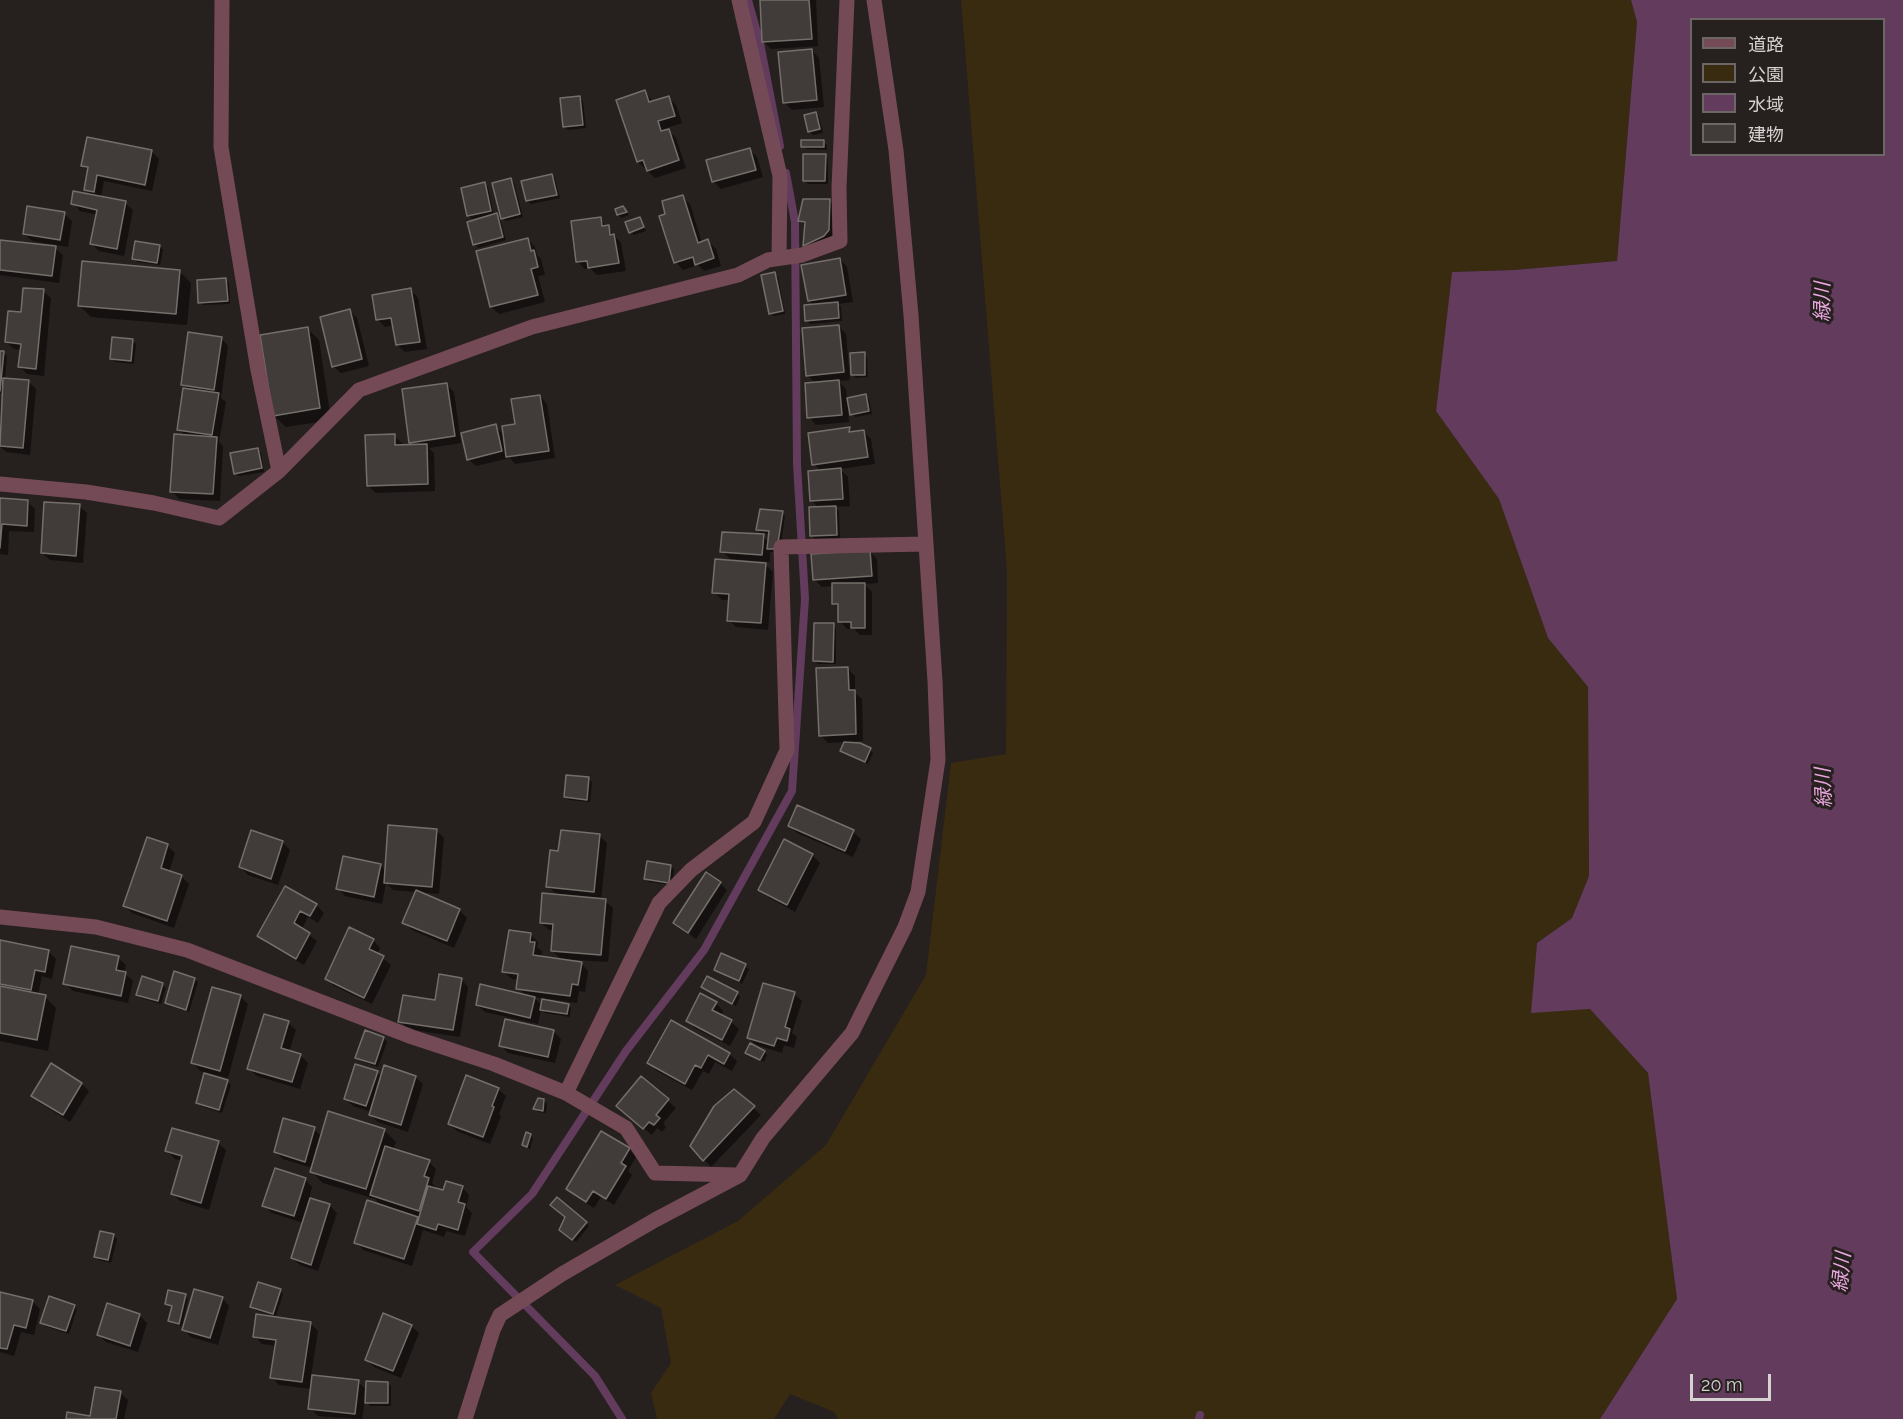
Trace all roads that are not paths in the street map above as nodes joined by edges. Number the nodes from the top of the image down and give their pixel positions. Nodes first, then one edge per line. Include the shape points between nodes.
1 (222, 0) edge
2 (739, 0) edge
3 (847, 0) edge
4 (874, 0) edge
5 (779, 258) junction
6 (279, 471) junction
7 (0, 484) edge
8 (926, 544) junction
9 (0, 917) edge
10 (566, 1093) junction
11 (740, 1175) junction
12 (465, 1419) edge

1 - 6 street via 221,147
2 - 5 street via 780,176
3 - 5 street via 840,241 802,255
4 - 8 street via 896,150
5 - 6 street via 738,275 532,327 359,390
6 - 7 street via 219,518 86,492
8 - 10 street via 781,547 787,750 754,822 691,870 659,903
8 - 11 street via 938,760 918,892 905,927 852,1033 763,1138
9 - 10 street via 96,927 187,950
10 - 11 street via 626,1128 655,1173
11 - 12 street via 562,1274 500,1315

